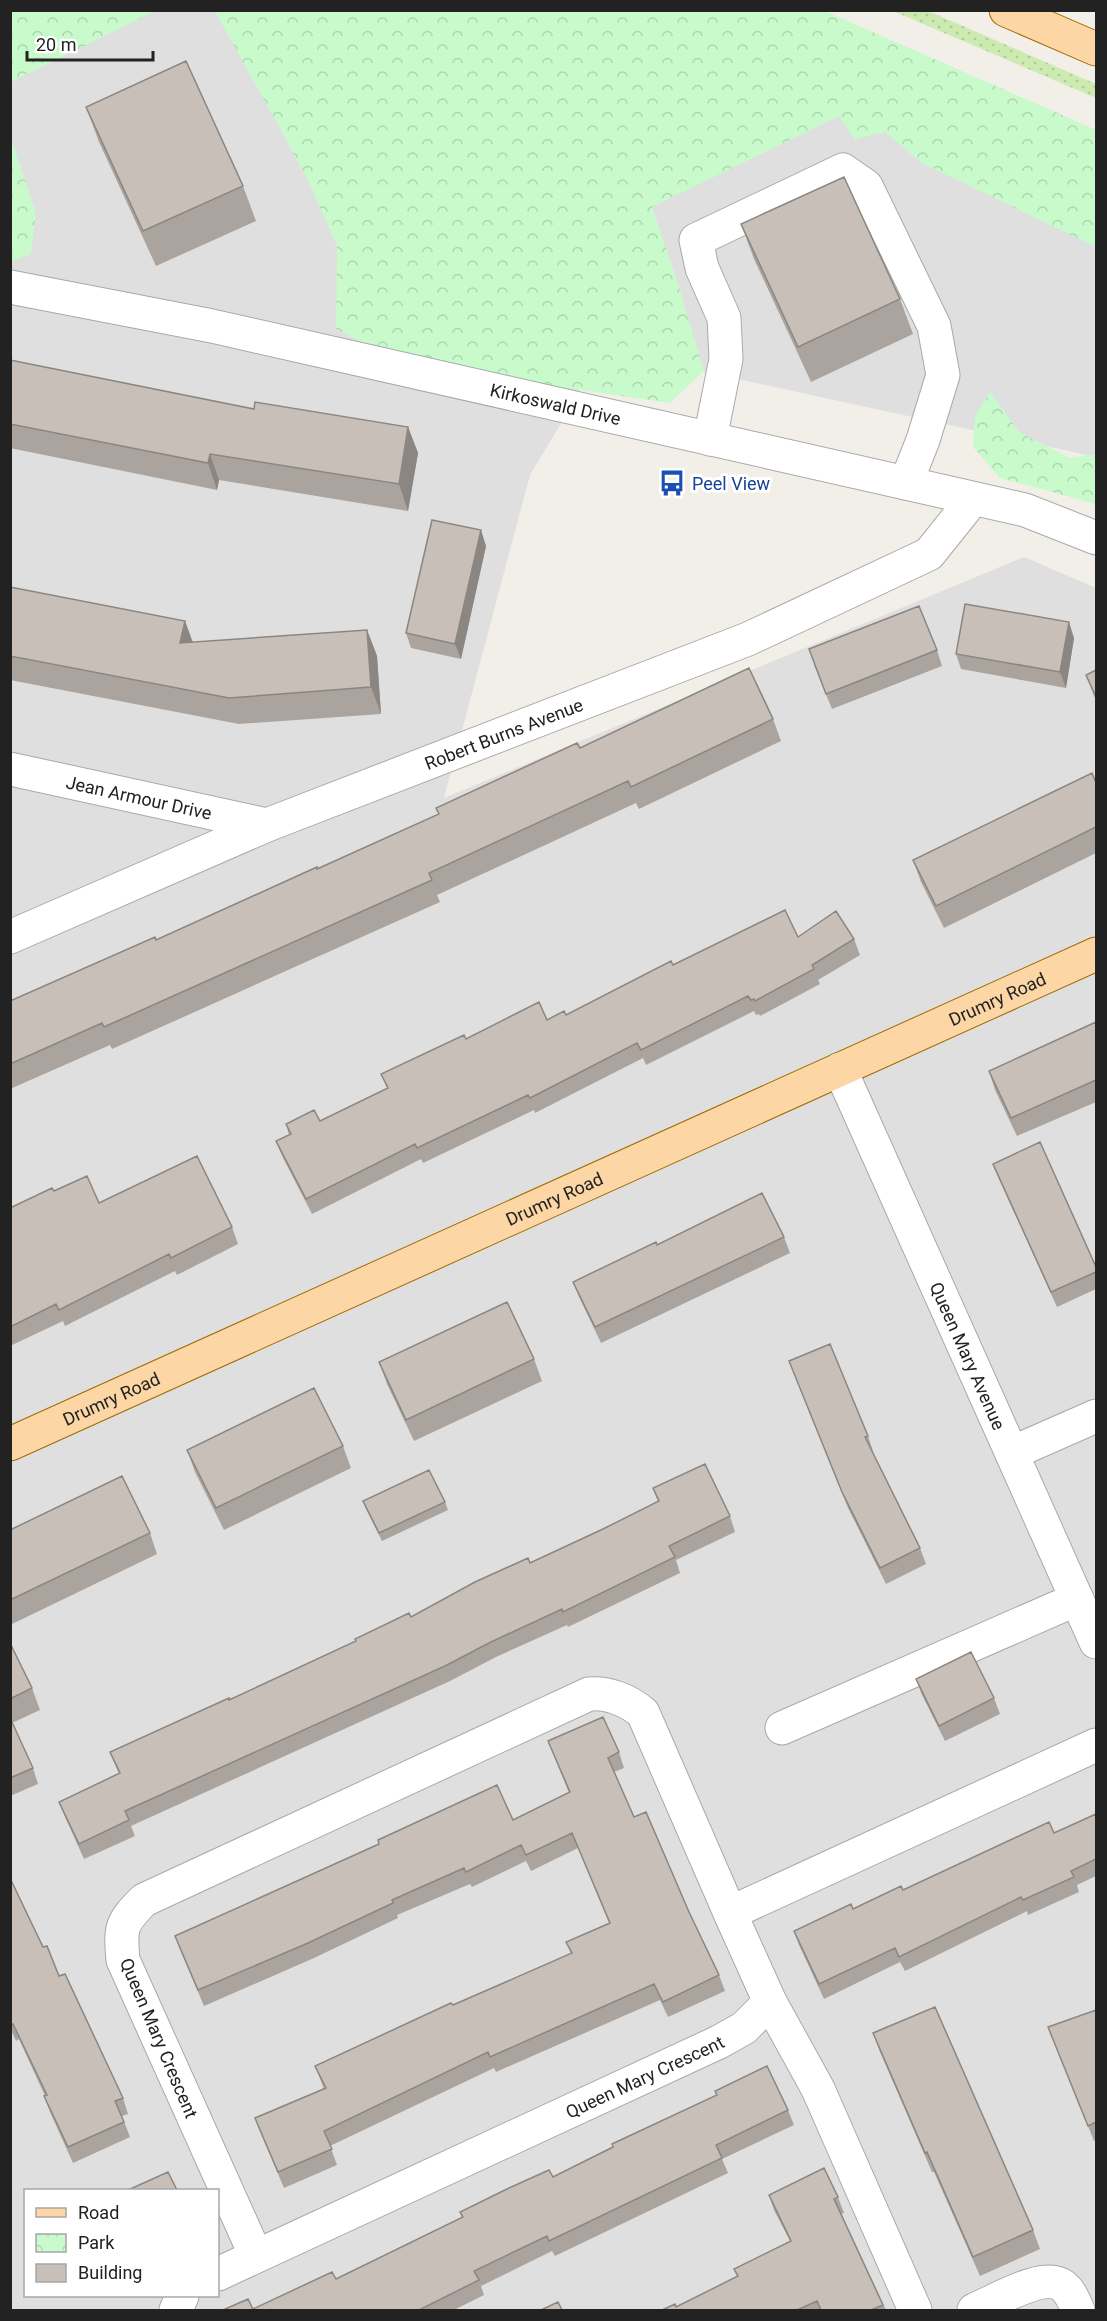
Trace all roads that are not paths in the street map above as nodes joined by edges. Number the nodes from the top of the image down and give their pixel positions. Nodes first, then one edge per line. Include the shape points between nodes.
1 (1006, 10) edge
2 (1096, 49) edge
3 (10, 287) edge
4 (710, 439) junction
5 (906, 483) junction
6 (973, 499) junction
7 (1096, 538) edge
8 (10, 770) edge
9 (267, 825) junction
10 (10, 937) edge
11 (1096, 954) edge
12 (840, 1069) junction
13 (1096, 1416) edge
14 (10, 1444) edge
15 (1012, 1453) junction
16 (1077, 1599) junction
17 (1096, 1642) edge
18 (782, 1728) dead end
19 (1096, 1745) edge
20 (730, 1913) junction
21 (770, 2002) junction
22 (256, 2256) junction
23 (219, 2274) edge
24 (915, 2310) edge
25 (974, 2310) edge
26 (1078, 2310) edge

1 - 2 main road
3 - 4 street, Kirkoswald Drive via 212,326
4 - 5 street, Kirkoswald Drive
4 - 5 street via 726,359 724,318 702,268 696,240 843,170 866,186 934,326 944,375
5 - 6 street, Kirkoswald Drive
6 - 7 street, Kirkoswald Drive via 1025,510
6 - 9 street, Robert Burns Avenue via 929,555 748,639
8 - 9 street, Jean Armour Drive
9 - 10 street, Robert Burns Avenue
11 - 12 main road, Drumry Road
12 - 14 main road, Drumry Road
12 - 15 street, Queen Mary Avenue
13 - 15 street
15 - 16 street, Queen Mary Avenue
16 - 17 street, Queen Mary Avenue
16 - 18 street
19 - 20 street
20 - 21 street, Queen Mary Crescent
20 - 22 street, Queen Mary Crescent via 643,1713 601,1693 589,1694 144,1900 127,1917 120,1934 123,1960
21 - 22 street, Queen Mary Crescent via 744,2028 719,2042
21 - 24 street, Queen Mary Crescent via 818,2090
22 - 23 street
25 - 26 street via 1037,2283 1052,2281 1064,2286

